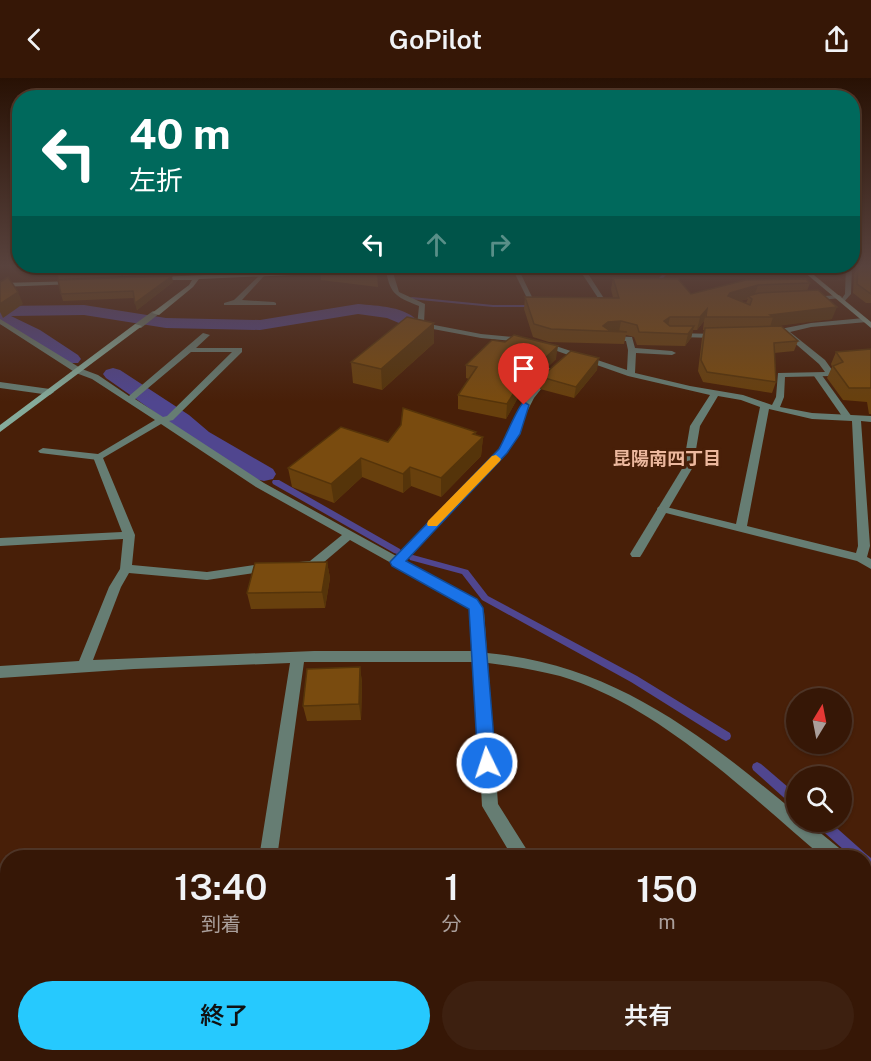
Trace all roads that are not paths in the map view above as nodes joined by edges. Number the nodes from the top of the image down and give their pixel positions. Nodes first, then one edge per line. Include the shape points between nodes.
1 (159, 311) edge
2 (422, 311) edge
3 (156, 313) joint
4 (865, 317) edge
5 (4, 324) edge
6 (138, 326) joint
7 (871, 326) edge
8 (0, 332) edge
9 (786, 332) junction
10 (667, 334) edge
11 (768, 334) edge
12 (206, 335) dead end
13 (730, 336) edge
14 (607, 338) edge
15 (189, 350) junction
16 (632, 350) junction
17 (572, 353) junction
18 (672, 353) dead end
19 (79, 371) junction
20 (631, 374) junction
21 (818, 376) junction
22 (0, 385) edge
23 (50, 392) junction
24 (716, 393) junction
25 (136, 395) junction
26 (770, 407) junction
27 (170, 417) junction
28 (852, 417) junction
29 (871, 419) edge
30 (0, 429) edge
31 (43, 451) dead end
32 (98, 457) junction
33 (663, 509) junction
34 (741, 528) junction
35 (129, 536) junction
36 (348, 536) junction
37 (0, 543) edge
38 (636, 554) dead end
39 (866, 561) edge
40 (397, 562) junction
41 (126, 569) junction
42 (479, 656) junction
43 (298, 657) junction
44 (84, 666) junction
45 (0, 672) edge
46 (269, 850) edge
47 (518, 850) edge
48 (828, 850) edge

1 - 3 main road
2 - 17 street via 420,324 525,340
3 - 6 street
4 - 7 main road
4 - 9 street
5 - 8 street
5 - 19 street
6 - 19 main road
9 - 11 street
9 - 21 street via 831,374
10 - 13 street
12 - 15 street
14 - 16 street via 629,339
15 - 25 street
15 - 27 street via 239,350
16 - 18 street
16 - 20 street
17 - 20 street
17 - 40 street via 536,385 503,451
19 - 23 main road
19 - 25 street
20 - 24 street
21 - 26 street via 781,375 780,397
21 - 28 street
22 - 23 street
23 - 30 main road
24 - 26 street
24 - 33 street via 696,426 688,467
25 - 27 street
26 - 28 street via 812,416
26 - 34 street
27 - 32 street
27 - 36 street via 260,485
28 - 29 street
28 - 39 street
31 - 32 street
32 - 35 street
33 - 34 street
33 - 38 street
34 - 39 street
35 - 37 street
35 - 41 street
36 - 40 street
36 - 41 street via 314,565 251,568 207,576
40 - 42 street via 472,603 478,612
41 - 44 street
42 - 43 street
42 - 47 street via 490,806
42 - 48 street via 554,668 636,704 686,736
43 - 44 street
43 - 46 street
44 - 45 street

